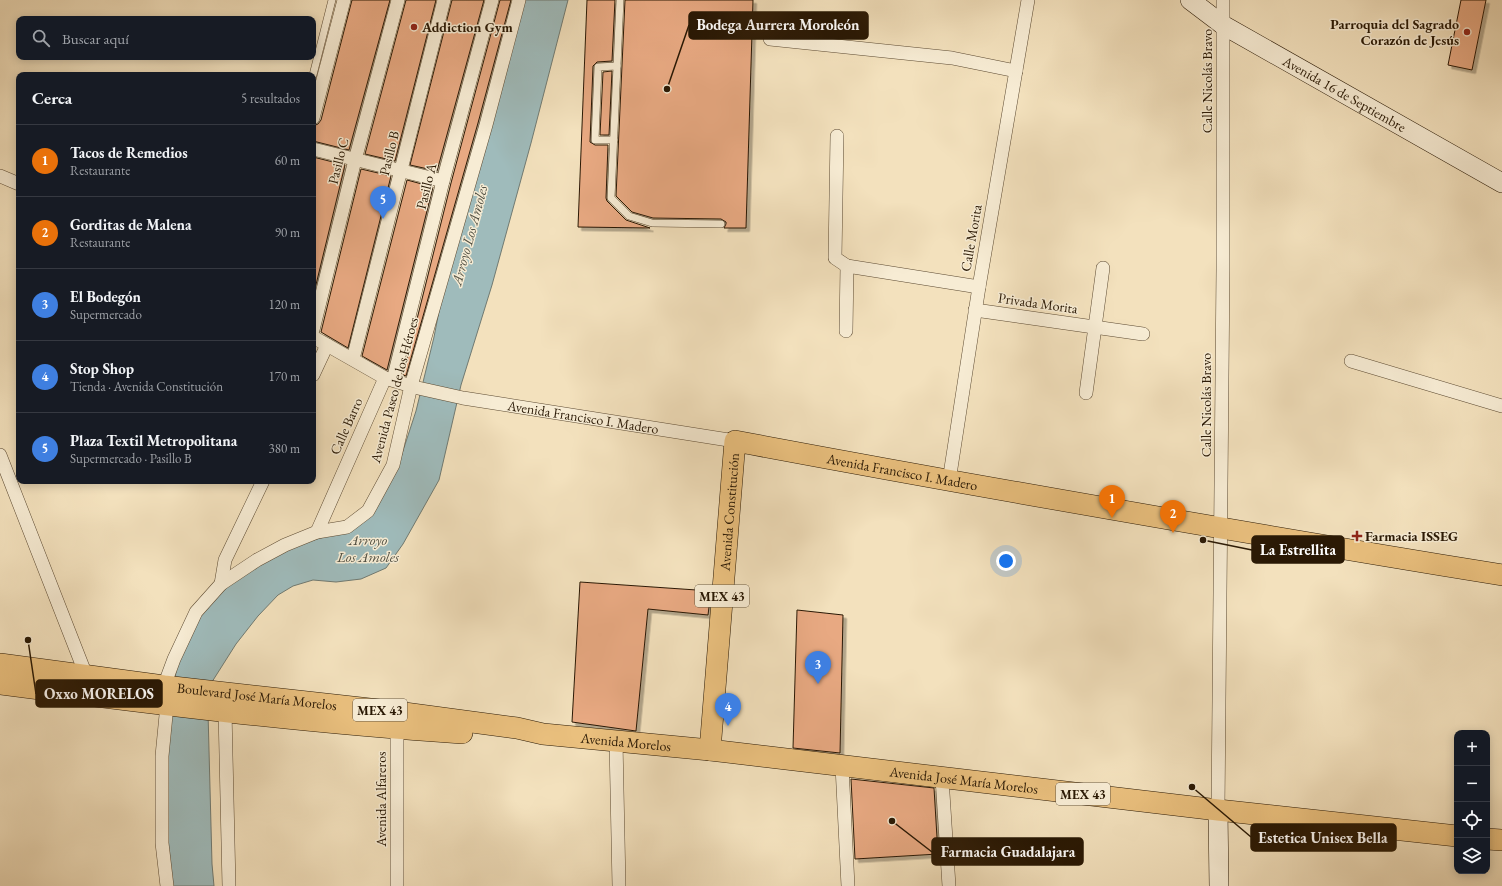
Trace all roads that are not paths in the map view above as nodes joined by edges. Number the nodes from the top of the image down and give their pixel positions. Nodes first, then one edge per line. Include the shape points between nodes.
1 (332, 0) edge
2 (344, 0) edge
3 (398, 0) edge
4 (444, 0) edge
5 (519, 0) edge
6 (620, 0) edge
7 (1028, 0) edge
8 (1190, 0) edge
9 (1223, 0) edge
10 (489, 1) edge
11 (1223, 25) junction
12 (770, 39) dead end
13 (617, 66) junction
14 (1016, 71) junction
15 (314, 72) edge
16 (316, 107) edge
17 (837, 136) dead end
18 (614, 140) junction
19 (316, 150) edge
20 (355, 160) junction
21 (401, 170) junction
22 (0, 176) edge
23 (443, 181) junction
24 (16, 183) edge
25 (1502, 183) edge
26 (722, 224) dead end
27 (847, 266) junction
28 (1103, 268) dead end
29 (979, 287) junction
30 (975, 310) junction
31 (316, 318) edge
32 (1095, 328) junction
33 (846, 331) dead end
34 (1143, 334) dead end
35 (316, 339) edge
36 (327, 345) junction
37 (353, 359) junction
38 (1351, 361) dead end
39 (316, 369) edge
40 (389, 379) junction
41 (414, 387) junction
42 (1086, 393) dead end
43 (1502, 406) edge
44 (735, 441) junction
45 (0, 455) edge
46 (949, 481) junction
47 (262, 484) edge
48 (1221, 529) junction
49 (317, 532) junction
50 (1502, 575) edge
51 (221, 584) junction
52 (0, 664) edge
53 (0, 684) edge
54 (86, 685) junction
55 (168, 696) junction
56 (219, 704) junction
57 (397, 720) junction
58 (543, 734) joint
59 (616, 741) junction
60 (710, 750) junction
61 (842, 766) junction
62 (942, 778) junction
63 (1218, 810) junction
64 (1454, 836) edge
65 (1490, 839) edge
66 (1502, 840) edge
67 (167, 886) edge
68 (229, 886) edge
69 (397, 886) edge
70 (619, 886) edge
71 (848, 886) edge
72 (949, 886) edge
73 (1219, 886) edge

1 - 15 lane
2 - 16 street
3 - 20 street, Pasillo C
4 - 21 street, Pasillo B
5 - 41 street, Avenida Paseo de los Héroes
6 - 13 lane
7 - 14 street, Calle Morita
8 - 11 street, Avenida 16 de Septiembre
9 - 11 street, Calle Nicolás Bravo
10 - 23 street, Pasillo A
11 - 25 street, Avenida 16 de Septiembre
11 - 48 street, Calle Nicolás Bravo
12 - 14 street via 952,58
13 - 18 lane
13 - 18 lane via 598,67 595,140
14 - 29 street, Calle Morita
17 - 27 street via 835,258
18 - 26 lane via 611,198 629,216 652,223
19 - 20 street
20 - 21 street
20 - 31 street, Pasillo C
21 - 23 street
21 - 37 street, Pasillo B
22 - 24 street
23 - 40 street, Pasillo A
27 - 29 street
27 - 33 street
28 - 32 street, Privada Morita
29 - 30 street, Calle Morita
30 - 32 street, Privada Morita
30 - 46 street, Calle Morita
32 - 34 street, Privada Morita
32 - 42 street, Privada Morita
35 - 36 street, Avenida Francisco I. Madero
36 - 37 street, Avenida Francisco I. Madero
36 - 39 street
37 - 40 street, Avenida Francisco I. Madero
38 - 43 street
40 - 41 street, Avenida Francisco I. Madero
40 - 49 street, Calle Barro
41 - 44 street, Avenida Francisco I. Madero via 463,398
41 - 49 street, Avenida Paseo de los Héroes via 393,465 368,511 347,527
44 - 46 main road, Avenida Francisco I. Madero
44 - 60 main road, Avenida Constitución / MEX 43
45 - 54 street
46 - 48 main road, Avenida Francisco I. Madero
47 - 51 street via 225,560
48 - 50 main road, Avenida Francisco I. Madero
48 - 63 street, Calle Nicolás Bravo
49 - 51 street, Avenida Paseo de los Héroes via 264,556
51 - 55 street, Avenida Paseo de los Héroes via 196,612 174,659
52 - 54 main road, Boulevard José María Morelos / MEX 43
53 - 54 main road, Boulevard José María Morelos / MEX 43
54 - 55 main road, Boulevard José María Morelos / MEX 43
55 - 56 main road, Boulevard José María Morelos / MEX 43
55 - 67 street, Avenida Paseo de los Héroes via 162,756 162,843
56 - 57 main road, Boulevard José María Morelos / MEX 43
56 - 68 street
57 - 58 main road, Boulevard José María Morelos / MEX 43 via 518,737
57 - 69 street, Avenida Alfareros
58 - 59 main road, Avenida Morelos / MEX 43
59 - 60 main road, Avenida Morelos / MEX 43
59 - 70 street
60 - 61 main road, Avenida José María Morelos / MEX 43
61 - 62 main road, Avenida José María Morelos / MEX 43
61 - 71 street
62 - 63 main road, Avenida José María Morelos / MEX 43
62 - 72 street
63 - 64 main road, Avenida José María Morelos / MEX 43
63 - 73 street
65 - 66 main road

